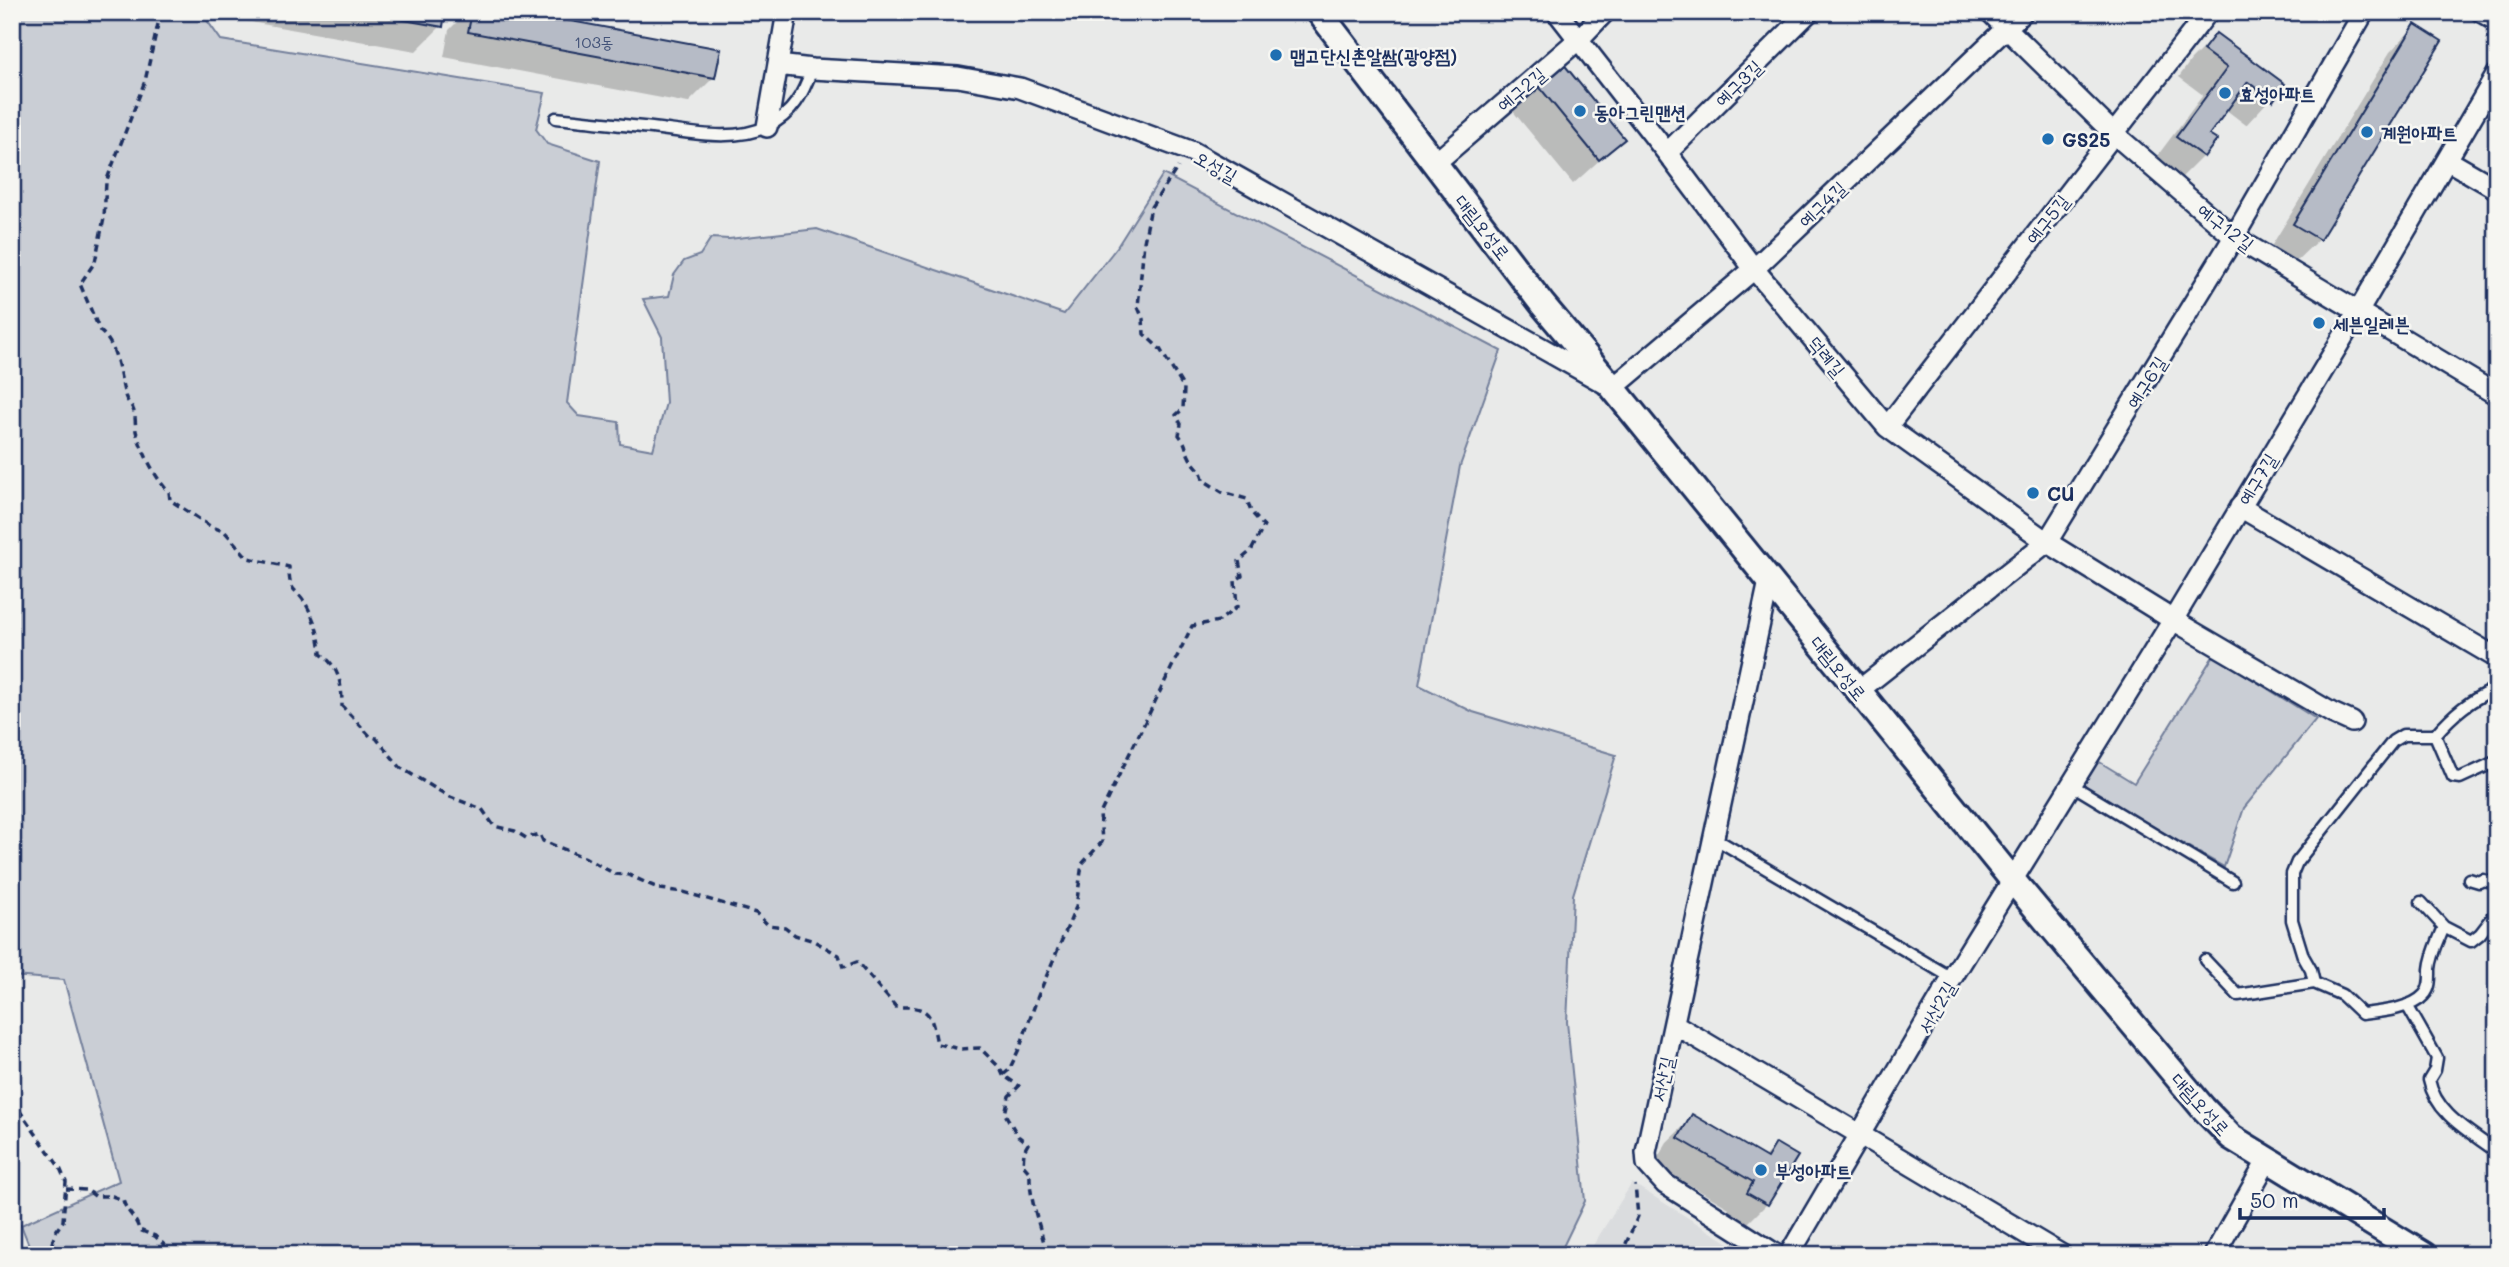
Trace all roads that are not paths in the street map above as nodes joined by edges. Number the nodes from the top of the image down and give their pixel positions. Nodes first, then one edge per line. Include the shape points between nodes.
1 (787, 12) edge
2 (1319, 12) edge
3 (1557, 12) edge
4 (1605, 12) edge
5 (1809, 12) edge
6 (1990, 12) edge
7 (2023, 12) edge
8 (2208, 12) edge
9 (2364, 12) edge
10 (2481, 12) edge
11 (2497, 21) edge
12 (2006, 28) junction
13 (1579, 39) junction
14 (778, 65) junction
15 (812, 69) junction
16 (2497, 74) edge
17 (556, 118) dead end
18 (766, 127) junction
19 (2113, 133) junction
20 (1667, 153) junction
21 (2447, 160) junction
22 (1434, 164) junction
23 (2497, 189) edge
24 (2234, 237) junction
25 (1754, 269) junction
26 (2358, 312) junction
27 (1613, 388) junction
28 (2497, 395) edge
29 (1887, 427) junction
30 (2240, 507) junction
31 (2047, 542) junction
32 (1769, 581) junction
33 (2173, 620) junction
34 (2497, 658) edge
35 (2497, 688) edge
36 (1858, 691) junction
37 (2352, 722) dead end
38 (2435, 736) junction
39 (2497, 761) edge
40 (2071, 785) junction
41 (1714, 838) junction
42 (2469, 879) dead end
43 (2014, 881) junction
44 (2233, 882) dead end
45 (2497, 883) edge
46 (2421, 902) dead end
47 (2497, 912) edge
48 (2444, 927) junction
49 (2205, 960) dead end
50 (1952, 978) junction
51 (2314, 983) junction
52 (2407, 1005) junction
53 (1674, 1024) junction
54 (1862, 1134) junction
55 (2497, 1152) edge
56 (2267, 1161) junction
57 (1777, 1255) edge
58 (1789, 1255) edge
59 (2062, 1255) edge
60 (2214, 1255) edge
61 (2424, 1255) edge

1 - 14 street
2 - 22 street, 대림오성로
3 - 13 street, 덕례길
4 - 13 street, 예구2길
5 - 20 street, 예구3길
6 - 12 street, 예구12길
7 - 12 street, 예구4길
8 - 19 street, 예구5길
9 - 24 street, 예구6길
10 - 11 street
12 - 19 street, 예구12길
12 - 25 street, 예구4길
13 - 20 street, 덕례길
13 - 22 street, 예구2길
14 - 15 street, 오성길
14 - 18 street
15 - 18 lane via 796,105
15 - 27 street, 오성길 via 958,77 1020,89 1193,152
16 - 21 street, 예구7길
17 - 18 lane via 704,134 734,135
19 - 24 street, 예구12길
19 - 29 street, 예구5길
20 - 25 street, 덕례길
21 - 23 street
21 - 26 street, 예구7길
22 - 27 street, 대림오성로
24 - 26 street, 예구12길
24 - 31 street, 예구6길
25 - 27 street, 예구4길
25 - 29 street, 덕례길
26 - 28 street, 예구12길
26 - 30 street, 예구7길
27 - 32 street, 대림오성로
29 - 31 street, 덕례길
30 - 33 street, 예구7길
30 - 34 street
31 - 33 street, 덕례길
31 - 36 street, 예구6길
32 - 36 street, 대림오성로
32 - 41 street, 서산길
33 - 37 street, 덕례길
33 - 40 street, 예구7길
35 - 38 lane via 2473,698
36 - 43 street, 대림오성로
38 - 39 lane via 2453,777
38 - 51 lane via 2403,735 2393,741 2297,862 2292,874 2292,920
40 - 43 street, 예구7길
40 - 44 lane
41 - 50 lane
41 - 53 street, 서산길
42 - 45 lane
43 - 50 street, 서산2길
43 - 56 street, 대림오성로 via 2203,1108 2231,1137
46 - 48 lane
47 - 48 lane via 2471,940
48 - 52 lane via 2424,996
49 - 51 lane via 2238,995
50 - 54 street, 서산2길
51 - 52 lane via 2342,995 2362,1014
52 - 55 lane via 2437,1058 2429,1080 2437,1102
53 - 54 street
53 - 57 street, 서산길 via 1647,1164 1665,1184
54 - 58 street, 서산2길
54 - 59 street
56 - 60 street
56 - 61 street, 대림오성로

